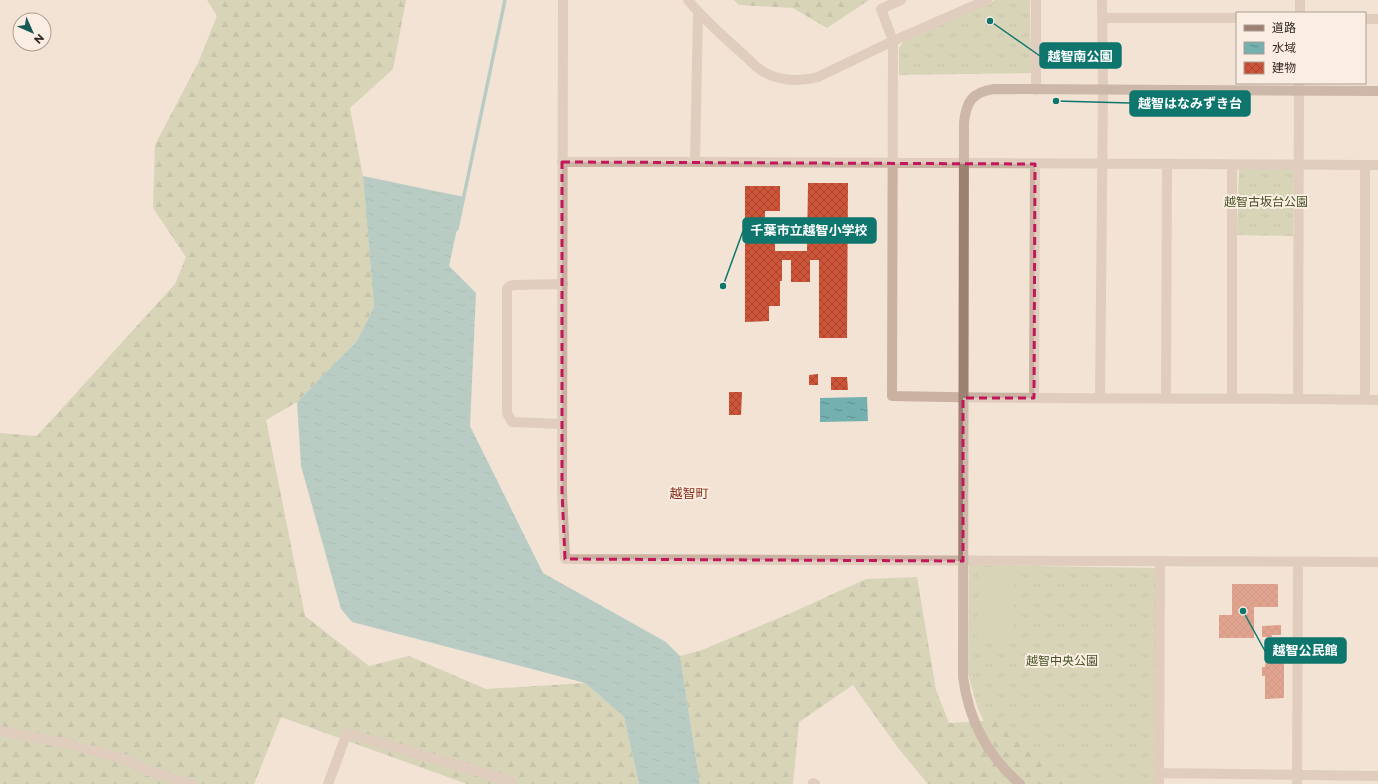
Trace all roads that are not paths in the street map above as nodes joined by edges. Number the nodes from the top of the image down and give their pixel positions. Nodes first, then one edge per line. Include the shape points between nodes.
1 (563, 0) edge
2 (688, 0) edge
3 (900, 0) edge
4 (988, 0) edge
5 (1036, 0) edge
6 (1102, 0) edge
7 (1300, 0) edge
8 (698, 12) junction
9 (1300, 12) edge
10 (1102, 18) junction
11 (1236, 18) edge
12 (1366, 19) edge
13 (1378, 19) edge
14 (893, 41) junction
15 (1299, 87) edge
16 (1036, 90) junction
17 (1103, 90) junction
18 (1378, 91) edge
19 (562, 162) junction
20 (696, 162) junction
21 (893, 163) junction
22 (964, 164) junction
23 (1035, 164) junction
24 (1101, 164) junction
25 (1167, 165) junction
26 (1232, 165) junction
27 (1299, 165) junction
28 (1365, 165) junction
29 (1378, 165) edge
30 (563, 284) junction
31 (963, 398) junction
32 (1034, 398) junction
33 (1100, 398) junction
34 (1166, 398) junction
35 (1232, 398) junction
36 (1298, 399) junction
37 (1365, 400) junction
38 (1378, 400) edge
39 (562, 424) junction
40 (963, 561) junction
41 (1160, 561) junction
42 (1298, 562) junction
43 (1378, 562) edge
44 (0, 731) edge
45 (1159, 773) junction
46 (1378, 776) edge
47 (1231, 779) edge
48 (1297, 779) edge
49 (1363, 780) edge
50 (192, 784) edge
51 (328, 784) edge
52 (511, 784) edge
53 (1020, 784) edge
54 (1159, 784) edge

1 - 19 street
2 - 8 street
3 - 14 street via 881,9
4 - 14 street
5 - 16 street
6 - 10 street
7 - 9 street
8 - 14 street via 763,72 792,80 818,77
8 - 20 street
10 - 11 street
10 - 17 street
12 - 13 street
14 - 21 street
15 - 17 street
15 - 18 street
15 - 27 street
16 - 17 street
16 - 22 street via 994,89 984,91 968,103 965,112
17 - 24 street
19 - 20 street
19 - 30 street
20 - 21 street
21 - 22 street
21 - 31 street via 892,396
22 - 23 street
22 - 31 street
23 - 24 street
23 - 32 street
24 - 25 street
24 - 33 street
25 - 26 street
25 - 34 street
26 - 27 street
26 - 35 street
27 - 28 street
27 - 36 street
28 - 29 street
28 - 37 street
30 - 39 street
30 - 39 street via 515,285 507,289 509,419 512,422
31 - 32 street
31 - 40 street
32 - 33 street
33 - 34 street
34 - 35 street
35 - 36 street
36 - 37 street
37 - 38 street
39 - 40 street via 566,559
40 - 41 street
40 - 53 street via 962,677 969,711 989,750
41 - 42 street
41 - 45 street
42 - 43 street
42 - 48 street
44 - 50 street via 65,743 124,758 148,771
45 - 47 street
45 - 54 street
46 - 49 street
47 - 48 street
48 - 49 street
51 - 52 street via 347,733 511,781

